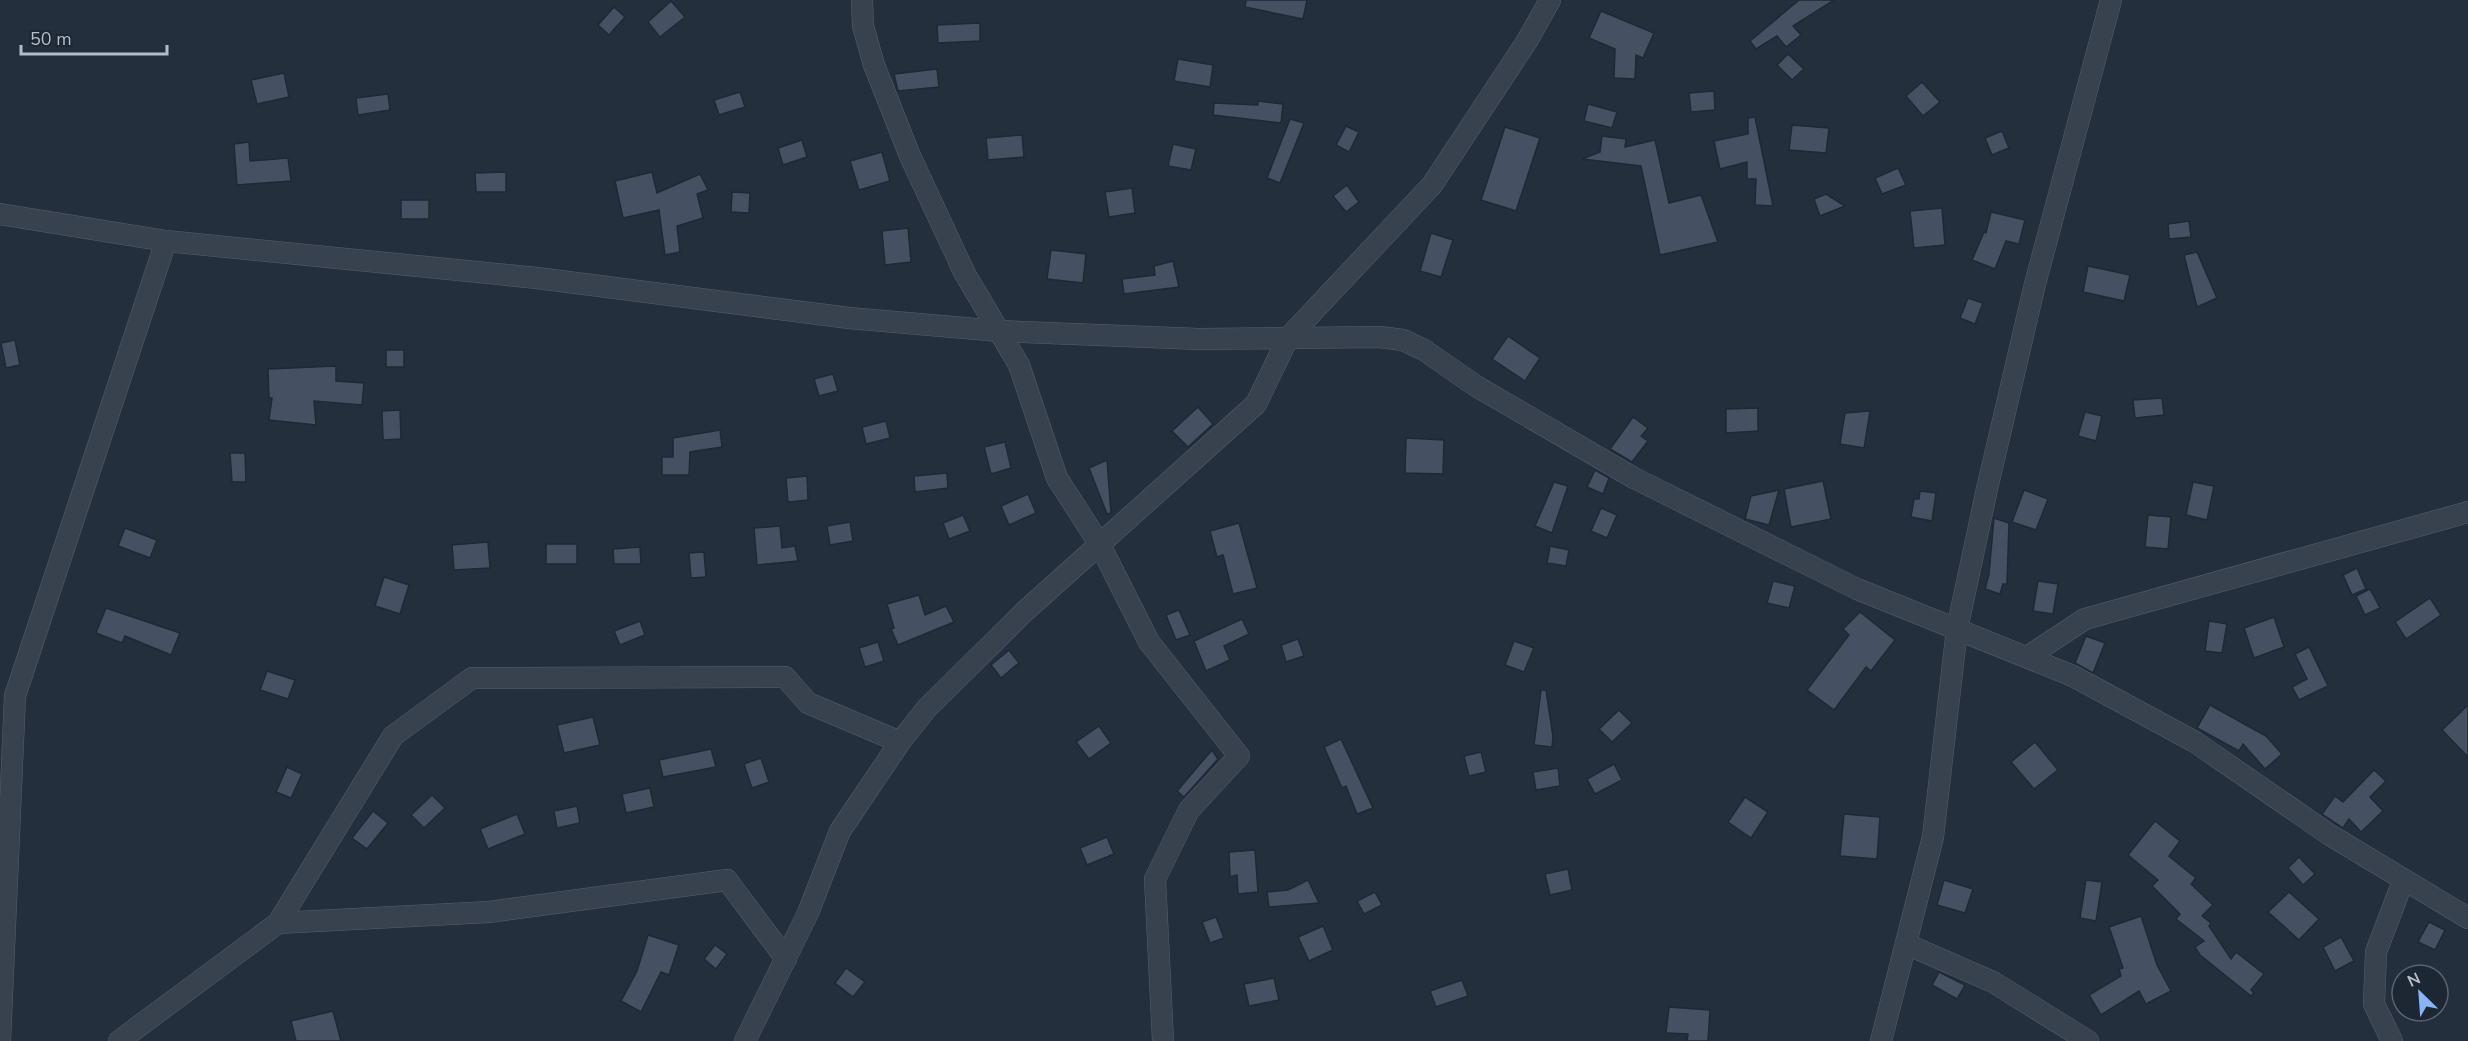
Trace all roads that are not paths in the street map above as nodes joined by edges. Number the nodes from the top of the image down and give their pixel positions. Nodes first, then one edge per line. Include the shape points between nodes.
1 (862, 0) edge
2 (1550, 0) edge
3 (2111, 0) edge
4 (0, 214) edge
5 (166, 241) junction
6 (999, 330) junction
7 (1288, 338) junction
8 (2468, 512) edge
9 (1100, 545) junction
10 (1957, 629) junction
11 (2027, 657) junction
12 (900, 742) junction
13 (2403, 880) junction
14 (2468, 918) edge
15 (278, 923) junction
16 (1906, 945) junction
17 (786, 959) junction
18 (0, 1041) edge
19 (119, 1041) edge
20 (745, 1041) edge
21 (1163, 1041) edge
22 (1881, 1041) edge
23 (2088, 1041) edge
24 (2392, 1041) edge

1 - 6 street via 863,26 874,65 910,156 965,274
2 - 7 street via 1432,185
3 - 10 street via 2035,284
4 - 5 street
5 - 6 street via 537,278 849,318
5 - 18 street via 15,696
6 - 7 street via 1199,339
6 - 9 street via 1019,365 1057,478
7 - 9 street via 1256,404
7 - 10 street via 1403,340 1634,478 1857,589
8 - 11 street via 2085,619
9 - 12 street via 1024,612 927,708
9 - 21 street via 1149,642 1239,756 1189,810 1155,879
10 - 11 street
10 - 16 street via 1933,837
11 - 13 street via 2073,676 2195,742
12 - 15 street via 808,703 785,677 472,678 393,736
12 - 17 street via 840,831
13 - 14 street
13 - 24 street via 2376,952 2374,1004
15 - 17 street via 489,912 727,880
15 - 19 street
16 - 22 street
16 - 23 street via 1994,982
17 - 20 street

